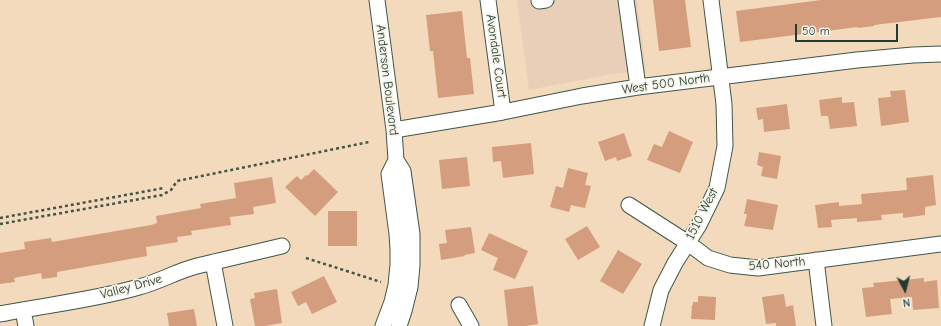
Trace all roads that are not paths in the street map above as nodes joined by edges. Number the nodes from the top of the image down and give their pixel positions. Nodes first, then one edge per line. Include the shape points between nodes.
1 (377, 0) edge
2 (488, 0) edge
3 (626, 0) edge
4 (711, 0) edge
5 (941, 54) edge
6 (721, 77) junction
7 (638, 87) junction
8 (503, 112) junction
9 (394, 130) junction
10 (396, 160) junction
11 (629, 205) dead end
12 (688, 243) junction
13 (941, 244) edge
14 (282, 246) dead end
15 (816, 260) junction
16 (213, 262) junction
17 (458, 305) dead end
18 (23, 310) junction
19 (0, 314) edge
20 (26, 326) edge
21 (225, 326) edge
22 (382, 326) edge
23 (399, 326) edge
24 (471, 326) edge
25 (652, 326) edge
26 (824, 326) edge

1 - 9 street, Anderson Boulevard
2 - 8 street, Avondale Court
3 - 7 street
4 - 6 street, 1510 West
5 - 6 street, West 500 North via 857,60
6 - 7 street, West 500 North
6 - 12 street, 1510 West via 725,146 717,188
7 - 8 street, West 500 North
8 - 9 street, West 500 North
9 - 10 street, Anderson Boulevard
10 - 22 street, Anderson Boulevard via 389,174 398,242 398,265 392,302
10 - 23 street, Anderson Boulevard via 403,171 412,234 410,287
11 - 12 street, 540 North
12 - 15 street, 540 North via 708,258 730,265 758,268
12 - 25 street, 1510 West via 661,290
13 - 15 street, 540 North
14 - 16 street, Valley Drive
15 - 26 street
16 - 18 street, Valley Drive via 188,268 138,288
16 - 21 street
17 - 24 street
18 - 19 street, Valley Drive
18 - 20 street

